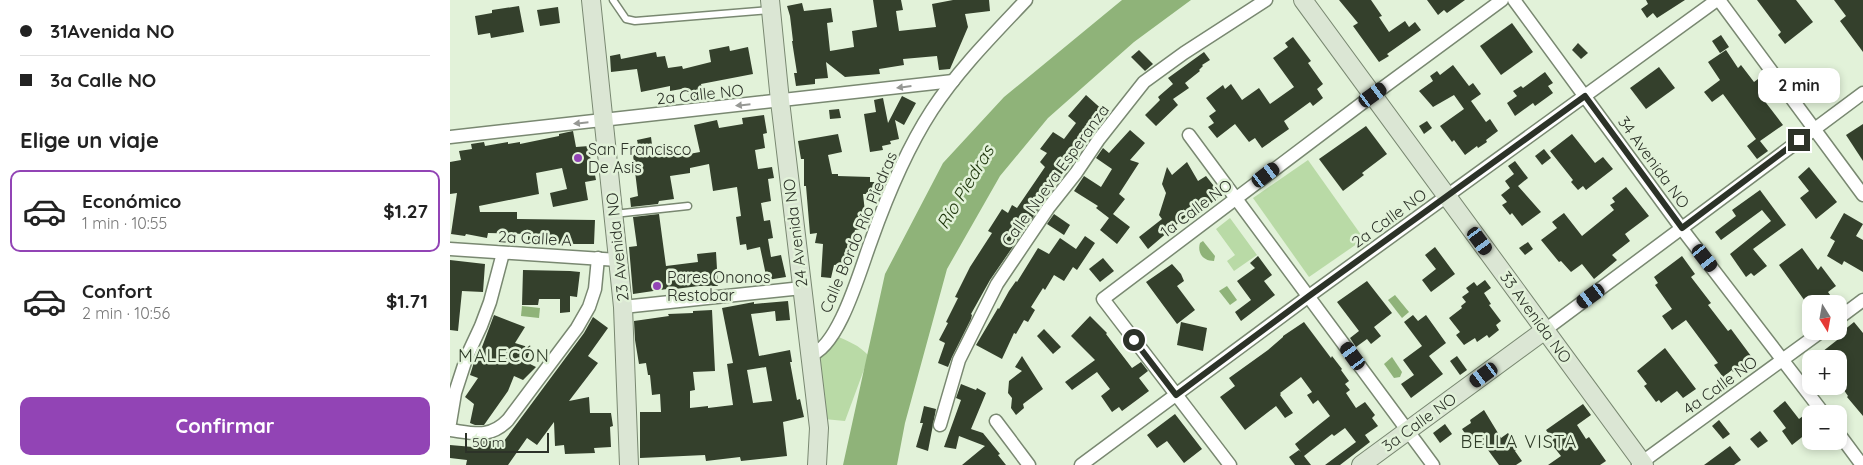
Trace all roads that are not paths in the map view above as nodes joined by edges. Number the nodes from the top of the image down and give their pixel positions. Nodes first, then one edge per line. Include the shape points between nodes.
1 (591, 0) edge
2 (613, 0) edge
3 (1026, 0) edge
4 (1266, 0) edge
5 (1303, 0) edge
6 (1502, 0) edge
7 (1514, 0) edge
8 (1718, 0) edge
9 (771, 5) edge
10 (953, 81) junction
11 (1863, 93) edge
12 (1373, 95) junction
13 (1585, 96) junction
14 (780, 101) junction
15 (603, 120) junction
16 (1814, 130) junction
17 (1189, 135) dead end
18 (450, 137) edge
19 (1863, 195) edge
20 (1447, 196) junction
21 (1236, 198) junction
22 (688, 206) dead end
23 (613, 214) junction
24 (1682, 228) junction
25 (450, 250) edge
26 (503, 253) junction
27 (598, 258) junction
28 (618, 260) junction
29 (802, 288) junction
30 (1309, 296) junction
31 (1863, 300) edge
32 (623, 307) junction
33 (1848, 311) edge
34 (1545, 330) junction
35 (1810, 340) edge
36 (810, 355) junction
37 (1784, 360) junction
38 (1176, 395) junction
39 (1817, 405) edge
40 (996, 421) dead end
41 (450, 424) edge
42 (940, 425) dead end
43 (450, 430) edge
44 (1408, 431) junction
45 (1847, 445) edge
46 (1641, 464) edge
47 (629, 465) edge
48 (817, 465) edge
49 (1029, 465) edge
50 (1081, 465) edge
51 (1230, 465) edge
52 (1361, 465) edge
53 (1433, 465) edge
54 (1862, 465) edge

1 - 15 street, 23 Avenida NO
2 - 9 lane via 626,19 635,21
3 - 10 street, Calle Bordo Río Piedras
4 - 42 street, Calle Nueva Esperanza via 1144,82 1099,139 998,284 959,360
5 - 12 street, 33 Avenida NO
6 - 12 street, 1a Calle NO
7 - 13 street, 34 Avenida NO
8 - 13 street, 2a Calle NO
8 - 16 street
9 - 14 street, 24 Avenida NO
10 -> 14 street, 2a Calle NO
10 - 36 street, Calle Bordo Río Piedras via 932,110 888,196 847,311 821,350
11 - 16 street, 3a Calle NO
12 - 20 street, 33 Avenida NO
12 - 21 street, 1a Calle NO
13 - 20 street, 2a Calle NO
13 - 24 street, 34 Avenida NO
14 -> 15 street, 2a Calle NO
14 - 29 street, 24 Avenida NO
15 -> 18 street, 2a Calle NO
15 - 23 street, 23 Avenida NO
16 - 19 street
16 - 24 street, 3a Calle NO
17 - 21 street
20 - 30 street, 2a Calle NO
20 - 34 street, 33 Avenida NO
21 - 30 street
21 - 38 street, 1a Calle NO via 1103,299
22 - 23 lane
23 - 28 street, 23 Avenida NO
24 - 34 street, 3a Calle NO
24 - 37 street, 34 Avenida NO
25 - 26 street, 2a Calle A
26 - 27 street, 2a Calle A
26 - 41 street via 490,302 455,392
27 - 28 street, 2a Calle A
27 - 43 street via 595,289 577,328 508,420 493,432
28 - 32 street, 23 Avenida NO
29 - 32 street
29 - 36 street, 24 Avenida NO
30 - 38 street, 2a Calle NO
30 - 44 street
31 - 33 street
32 - 47 street, 23 Avenida NO
34 - 44 street, 3a Calle NO
34 - 46 street, 33 Avenida NO
35 - 37 street, 4a Calle NO
36 - 48 street, 24 Avenida NO via 819,428
37 - 39 street, 34 Avenida NO
37 - 46 street, 4a Calle NO
38 - 50 street, 2a Calle NO
38 - 51 street
40 - 49 street
44 - 52 street, 3a Calle NO
44 - 53 street
45 - 54 street

